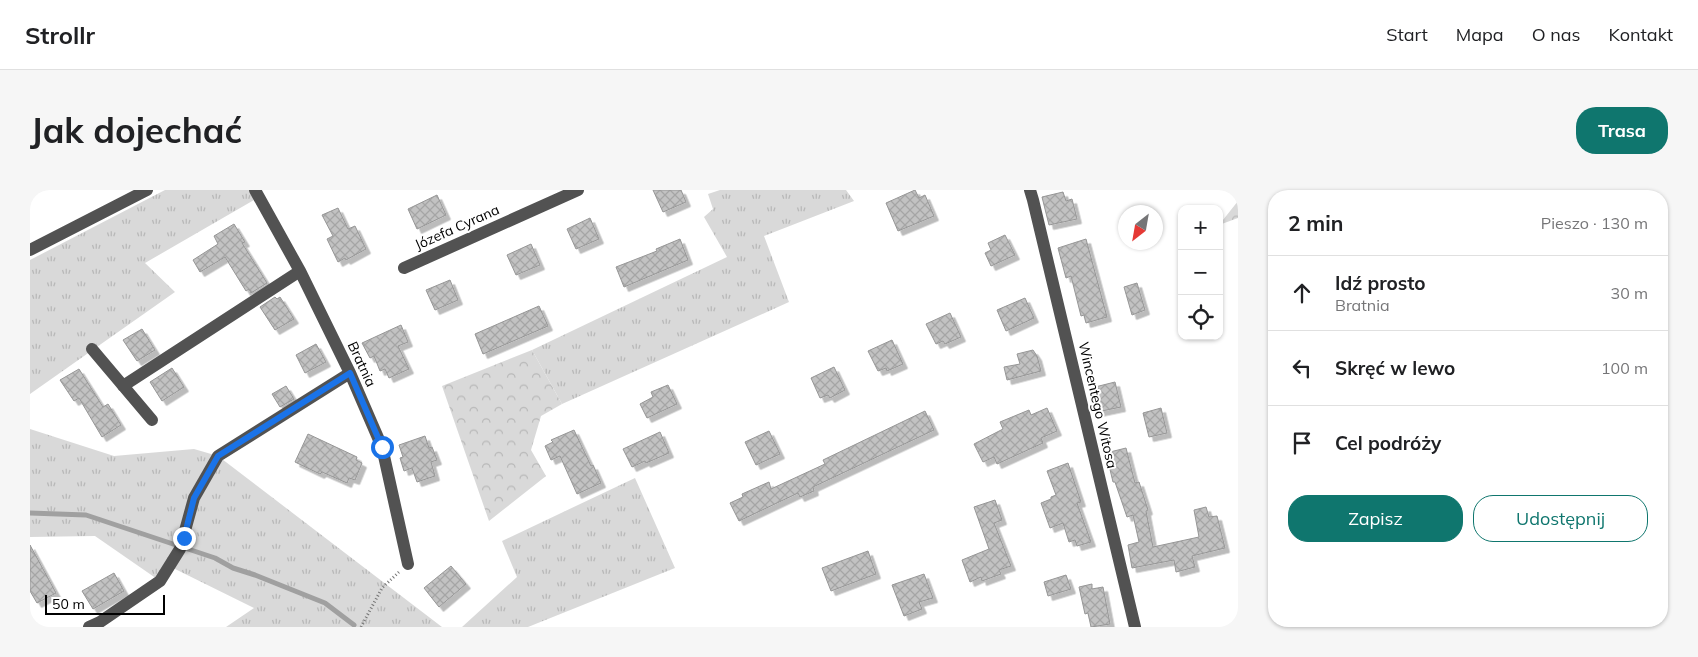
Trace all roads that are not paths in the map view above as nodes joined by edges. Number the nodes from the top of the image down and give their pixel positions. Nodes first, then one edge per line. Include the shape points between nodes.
1 (147, 190) edge
2 (255, 190) edge
3 (578, 190) edge
4 (1030, 190) edge
5 (30, 250) edge
6 (404, 268) dead end
7 (300, 271) junction
8 (92, 349) dead end
9 (350, 373) junction
10 (123, 386) junction
11 (152, 420) dead end
12 (408, 564) road end
13 (89, 627) edge
14 (1135, 627) edge

1 - 5 street
2 - 7 street, Bratnia
3 - 6 street, Józefa Cyrana
4 - 14 street, Wincentego Witosa
7 - 9 street, Bratnia
7 - 10 street
8 - 10 street
9 - 12 street, Bratnia via 382,447
9 - 13 street via 218,456 194,498 182,546 160,581
10 - 11 street

